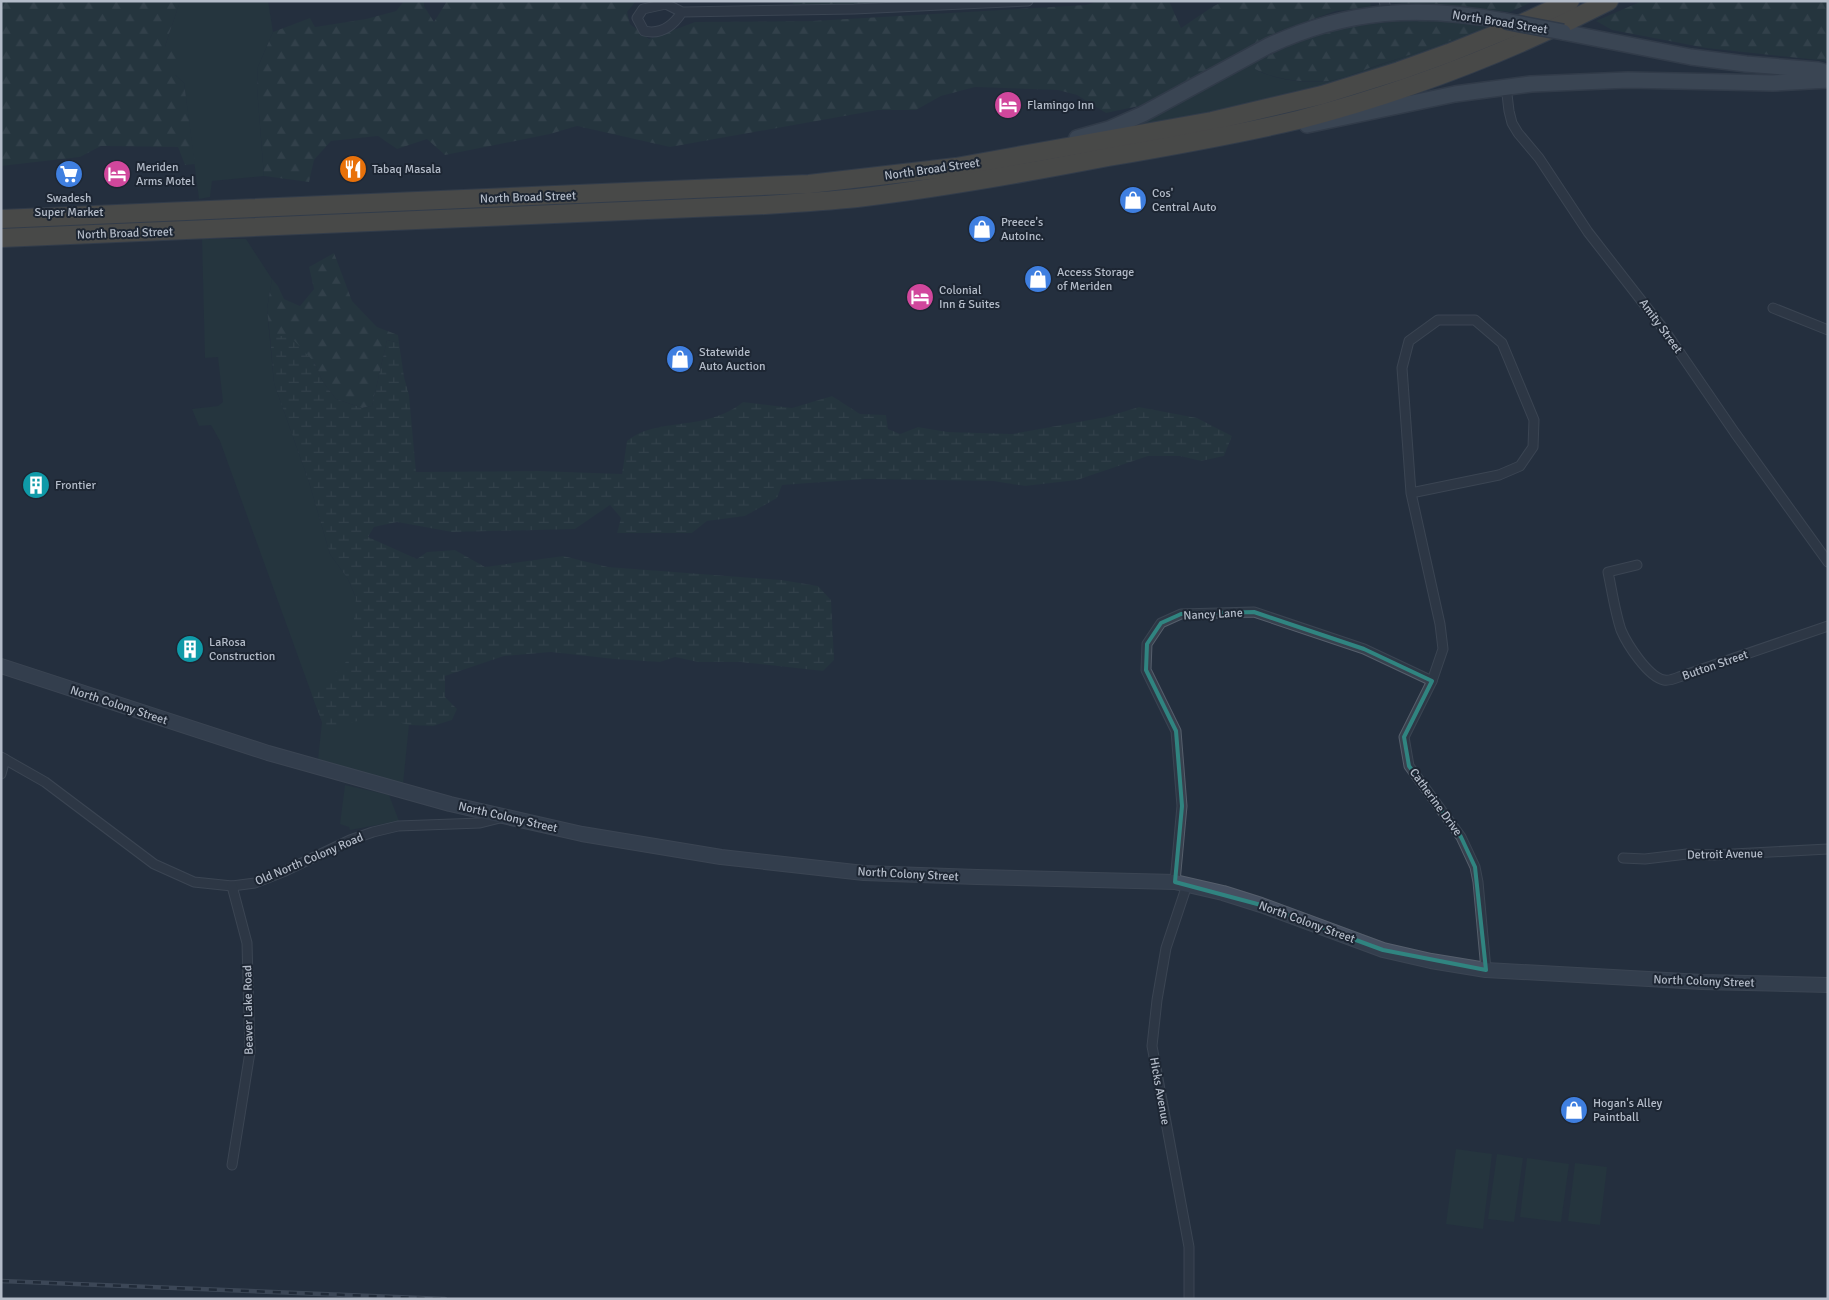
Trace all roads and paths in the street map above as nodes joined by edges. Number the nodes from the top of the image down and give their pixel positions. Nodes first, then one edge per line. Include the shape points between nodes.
1 (1028, 1) edge
2 (1570, 1) edge
3 (1609, 1) edge
4 (1386, 7) edge
5 (682, 12) junction
6 (1717, 61) junction
7 (1828, 73) edge
8 (1828, 80) edge
9 (1716, 82) junction
10 (1506, 86) junction
11 (1258, 129) junction
12 (1016, 156) junction
13 (688, 190) junction
14 (690, 209) junction
15 (1, 219) edge
16 (1, 238) edge
17 (1773, 308) dead end
18 (1828, 330) edge
19 (1411, 493) junction
20 (1828, 562) edge
21 (1637, 565) dead end
22 (1828, 626) edge
23 (1, 666) edge
24 (1432, 682) junction
25 (3, 758) edge
26 (1, 774) edge
27 (503, 817) junction
28 (1828, 849) edge
29 (1623, 858) dead end
30 (1181, 883) junction
31 (232, 886) junction
32 (1486, 970) junction
33 (1828, 985) edge
34 (232, 1165) dead end
35 (1190, 1294) edge

1 - 5 street via 864,9
2 - 12 highway via 1449,54 1322,95 1212,121
3 - 11 highway via 1530,39 1433,78
4 - 6 main road, North Broad Street, bridge via 1505,21
4 - 12 main road, North Broad Street via 1297,34 1127,122
5 - 5 street via 666,4 643,9 637,18 644,31 652,33 674,24
6 - 7 main road, North Broad Street
6 - 9 main road
8 - 9 main road, North Broad Street
9 - 10 main road, North Broad Street via 1602,80
10 - 11 main road, North Broad Street via 1281,130
10 - 20 street, Amity Street via 1509,112 1518,133 1588,232 1665,331
11 - 14 highway, North Broad Street via 945,186 848,199
12 - 13 highway, North Broad Street via 852,180
13 - 14 highway
13 - 15 highway, North Broad Street
14 - 16 highway, North Broad Street
17 - 18 street
19 - 19 street, Catherine Drive via 1499,475 1520,466 1533,446 1534,420 1502,343 1475,320 1438,320 1410,341 1402,368
19 - 24 street, Catherine Drive via 1443,649
21 - 22 street, Button Street via 1608,572 1618,620 1624,636 1644,665 1664,680
23 - 27 main road, North Colony Street via 268,753
24 - 30 street, Nancy Lane via 1364,650 1254,612 1181,614 1161,623 1147,644 1146,670 1176,730 1182,806
24 - 32 street, Catherine Drive via 1404,737 1409,766 1461,837 1475,867
25 - 26 street
25 - 31 street, Old North Colony Road via 45,782 154,864 194,882
27 - 30 main road, North Colony Street via 721,857 864,873
27 - 31 street, Old North Colony Road via 480,823 398,826 373,832 255,883
28 - 29 street, Detroit Avenue
30 - 32 main road, North Colony Street via 1261,905 1383,950
30 - 35 street, Hicks Avenue via 1166,948 1152,1046 1189,1247
31 - 34 street, Beaver Lake Road via 247,943 250,1052
32 - 33 main road, North Colony Street via 1693,982

